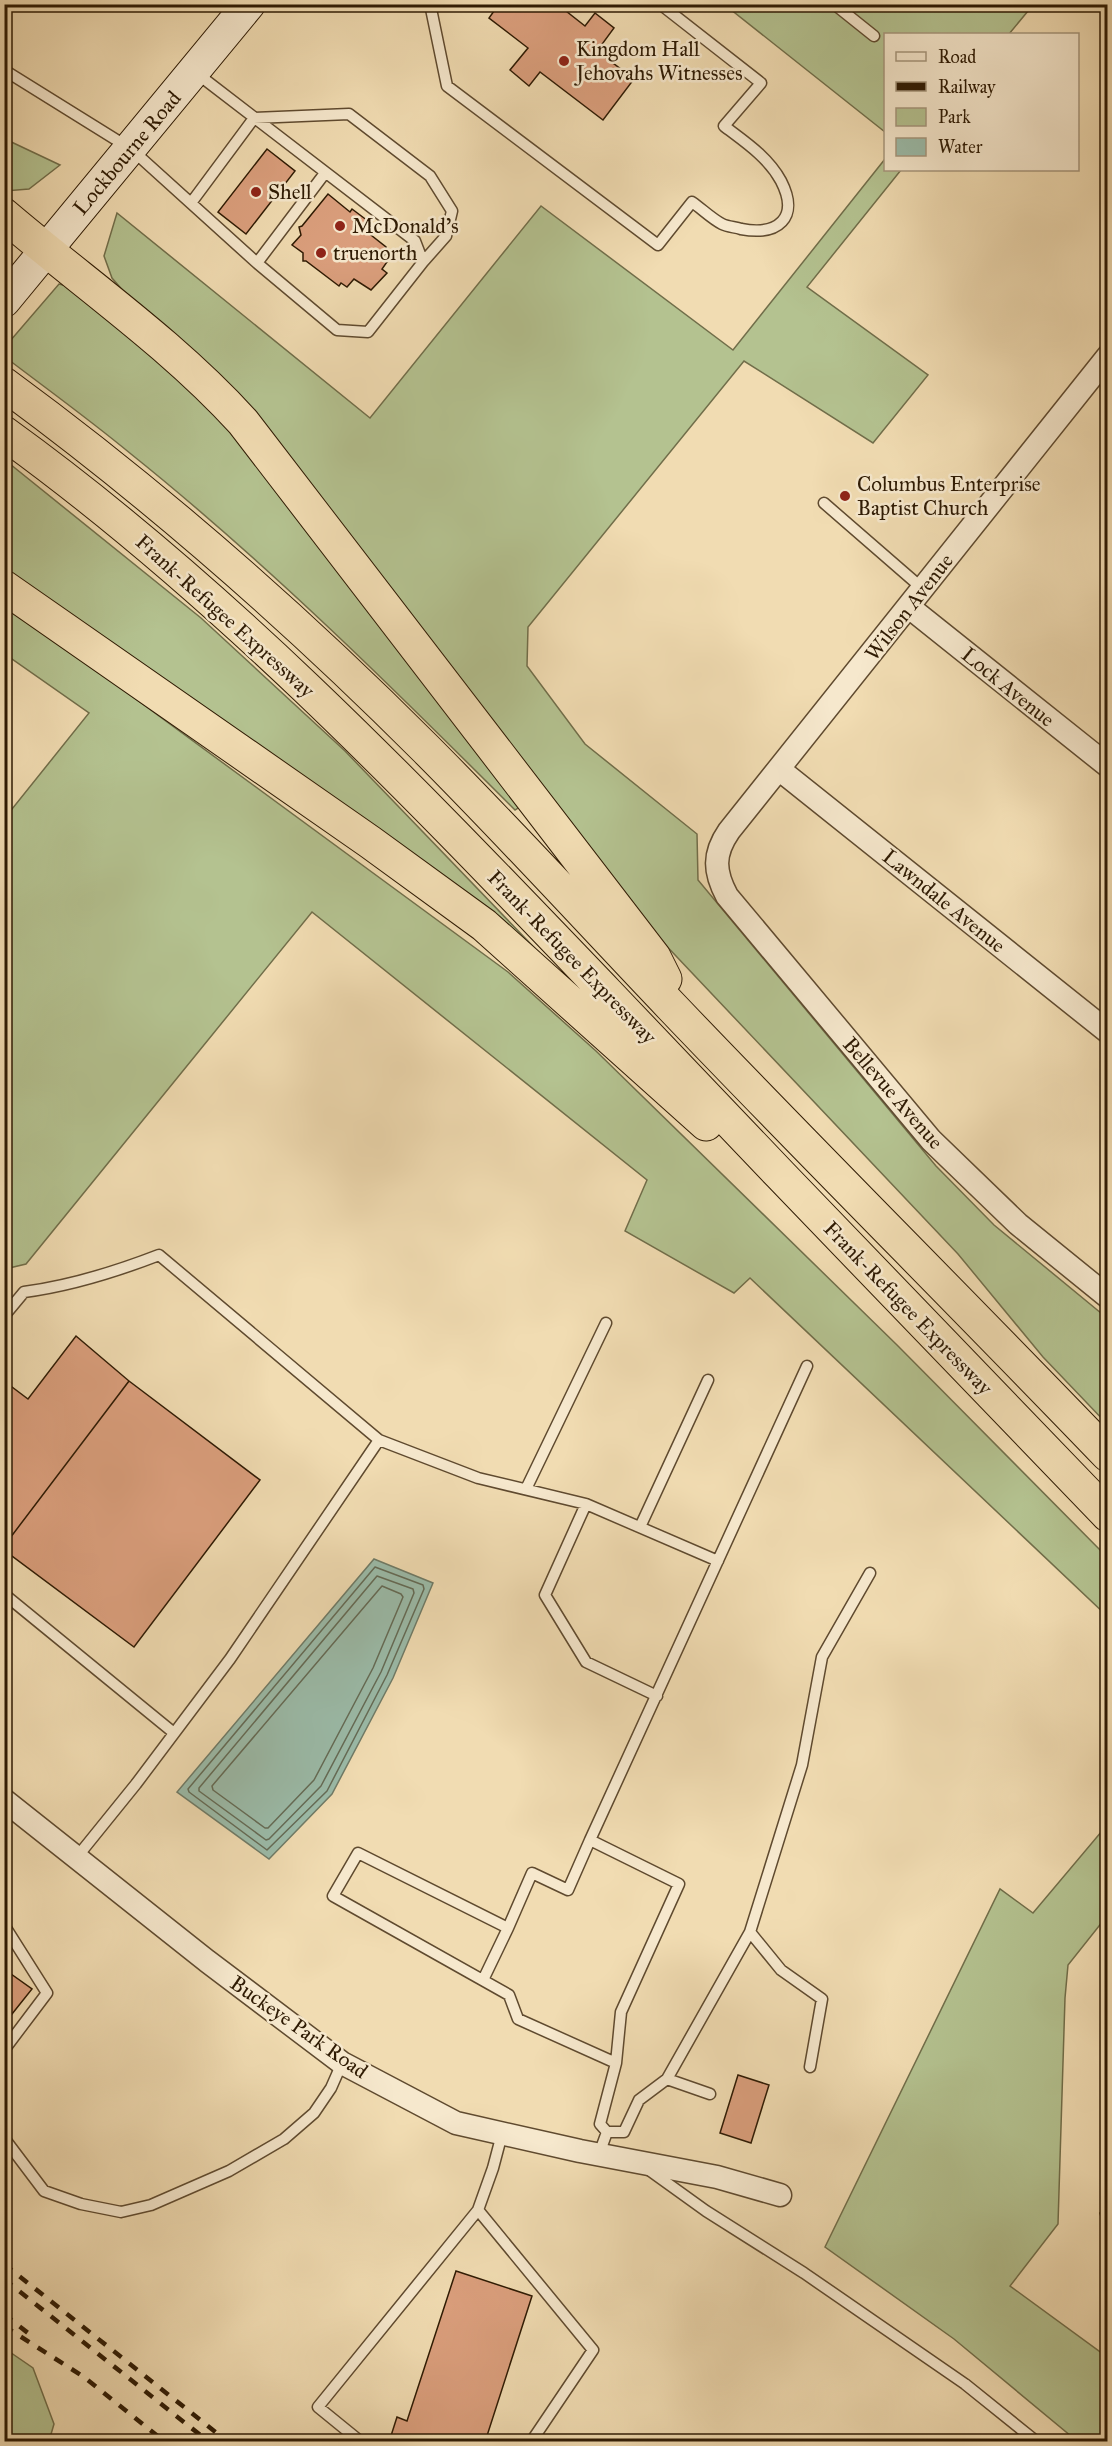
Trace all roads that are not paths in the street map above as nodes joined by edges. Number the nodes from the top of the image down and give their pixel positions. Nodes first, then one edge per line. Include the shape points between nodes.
1 (249, 4) edge
2 (430, 4) edge
3 (660, 4) edge
4 (834, 4) edge
5 (874, 36) dead end
6 (4, 70) edge
7 (195, 71) junction
8 (254, 118) junction
9 (131, 149) junction
10 (325, 172) junction
11 (191, 203) junction
12 (4, 215) edge
13 (45, 250) junction
14 (423, 262) junction
15 (257, 263) junction
16 (4, 301) edge
17 (1105, 365) edge
18 (4, 384) edge
19 (10, 437) edge
20 (824, 503) dead end
21 (4, 587) edge
22 (924, 589) junction
23 (909, 607) junction
24 (1107, 766) edge
25 (780, 770) junction
26 (717, 860) joint
27 (689, 1024) junction
28 (1107, 1032) edge
29 (781, 1177) junction
30 (1107, 1297) edge
31 (4, 1316) edge
32 (606, 1323) dead end
33 (807, 1366) dead end
34 (708, 1380) dead end
35 (379, 1440) junction
36 (1107, 1455) edge
37 (526, 1489) junction
38 (586, 1504) junction
39 (1107, 1515) edge
40 (640, 1527) junction
41 (718, 1561) junction
42 (870, 1573) dead end
43 (4, 1594) edge
44 (657, 1696) junction
45 (174, 1733) junction
46 (4, 1800) edge
47 (590, 1840) junction
48 (77, 1857) junction
49 (4, 1925) edge
50 (508, 1928) junction
51 (750, 1932) junction
52 (483, 1980) junction
53 (4, 2050) edge
54 (342, 2062) junction
55 (616, 2063) junction
56 (810, 2067) dead end
57 (667, 2079) junction
58 (710, 2094) dead end
59 (607, 2132) junction
60 (502, 2134) junction
61 (4, 2138) edge
62 (599, 2154) junction
63 (639, 2163) junction
64 (780, 2195) dead end
65 (478, 2210) junction
66 (361, 2442) edge
67 (531, 2442) edge
68 (1037, 2442) edge

1 - 7 main road, Lockbourne Road
2 - 3 lane via 447,86 658,245 692,202 723,225 757,232 774,229 785,220 789,202 781,180 764,157 724,126 761,83
4 - 5 lane
6 - 9 lane
7 - 8 lane
7 - 9 main road, Lockbourne Road
8 - 10 lane
8 - 11 lane
8 - 14 lane via 349,114 430,176 452,211 446,236
9 - 11 lane
9 - 13 main road, Lockbourne Road
10 - 14 lane via 415,241
10 - 15 lane
11 - 15 lane
12 - 13 highway
13 - 16 main road, Lockbourne Road
13 - 27 highway via 137,322 213,389 243,423 654,957
14 - 15 lane via 368,332 337,330
17 - 22 street, Wilson Avenue
18 - 27 highway, Frank-Refugee Expressway via 239,573 350,676 427,750
19 - 29 highway, Frank-Refugee Expressway via 155,552 326,706 475,855
20 - 22 lane
21 - 29 highway via 484,925 714,1131
22 - 23 street, Wilson Avenue
23 - 24 street, Lock Avenue
23 - 25 street, Wilson Avenue
25 - 26 street, Wilson Avenue via 720,844
25 - 28 street, Lawndale Avenue
26 - 30 street, Bellevue Avenue via 718,880 727,896 931,1140 1018,1224
27 - 36 highway, Frank-Refugee Expressway
29 - 39 highway, Frank-Refugee Expressway
31 - 35 lane via 24,1292 52,1288 159,1255
32 - 37 lane
33 - 41 lane
34 - 40 lane
35 - 37 lane via 478,1478
35 - 45 lane via 230,1659
37 - 38 lane
38 - 40 lane
38 - 44 lane via 545,1595 586,1662
40 - 41 lane
41 - 44 lane
42 - 51 lane via 822,1657 802,1765
43 - 45 lane
44 - 47 lane
45 - 48 lane
46 - 48 street, Buckeye Park Road
47 - 50 lane via 568,1890 532,1873
47 - 55 lane via 679,1884 621,2012
48 - 54 street, Buckeye Park Road
49 - 53 lane via 47,1993
50 - 52 lane
50 - 52 lane via 358,1853 333,1896
51 - 56 lane via 781,1970 822,1999
51 - 57 lane
52 - 55 lane via 509,1995 518,2019
54 - 60 street, Buckeye Park Road via 456,2123
54 - 61 lane via 314,2113 284,2139 229,2171 151,2205 121,2212 44,2191
55 - 59 lane via 600,2124
57 - 58 lane
57 - 59 lane via 639,2100 624,2132
59 - 62 lane
60 - 62 street, Buckeye Park Road
60 - 65 lane
62 - 63 street, Buckeye Park Road
63 - 64 street, Buckeye Park Road via 717,2177
63 - 68 lane via 946,2371
65 - 66 lane via 318,2407
65 - 67 lane via 593,2350

